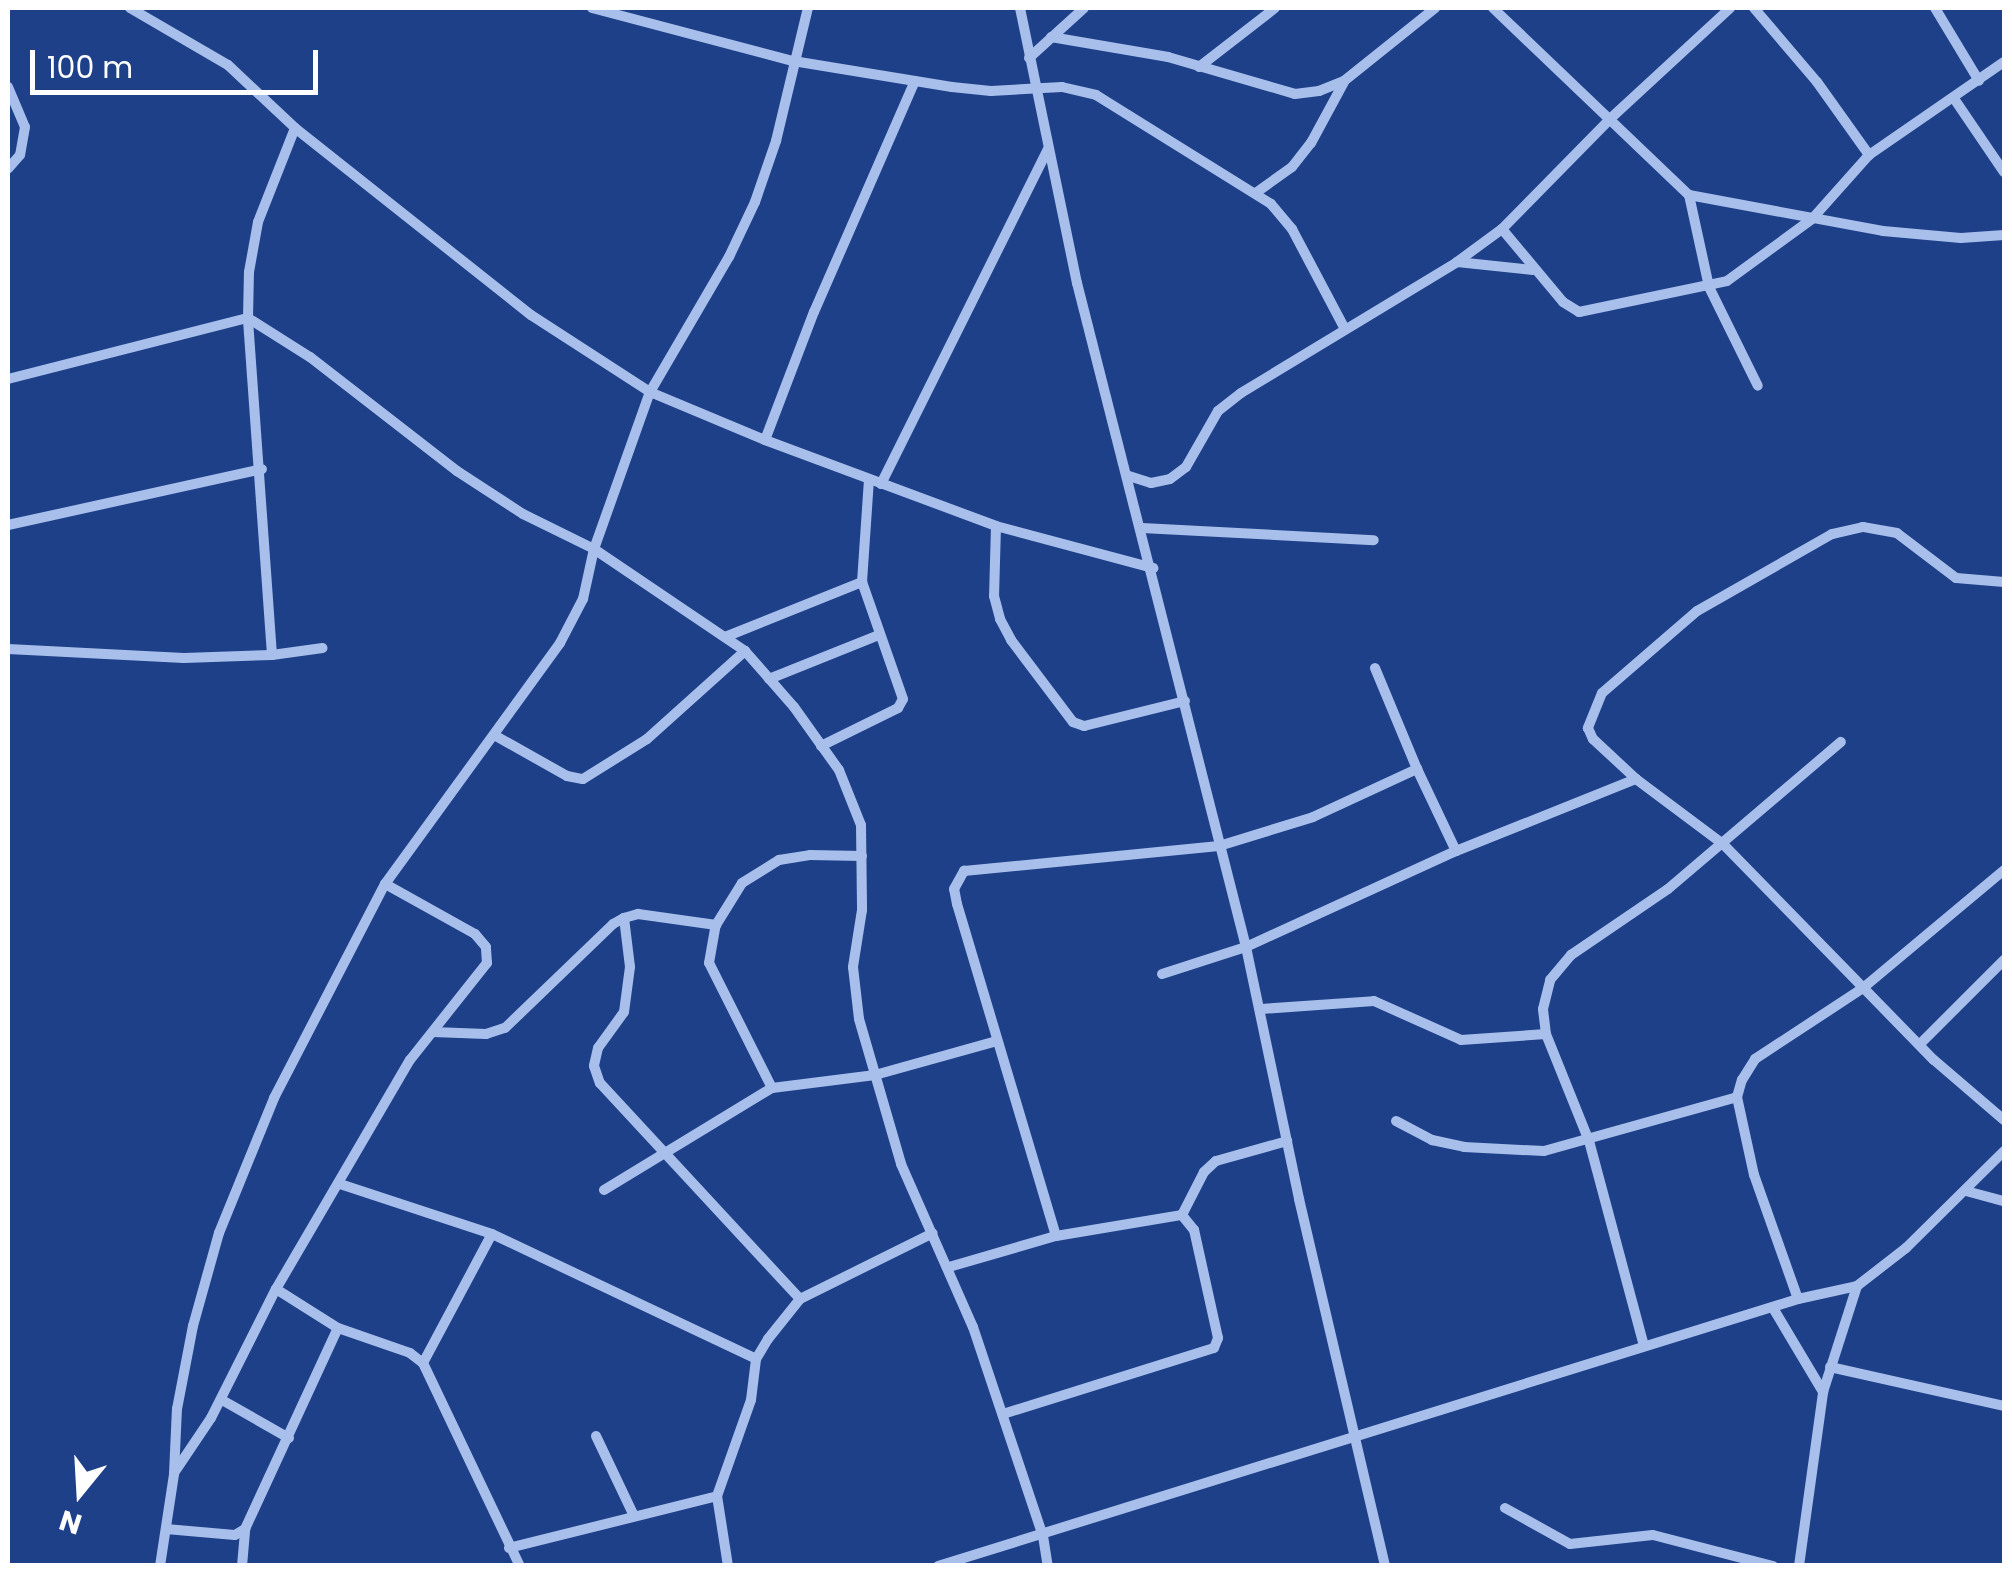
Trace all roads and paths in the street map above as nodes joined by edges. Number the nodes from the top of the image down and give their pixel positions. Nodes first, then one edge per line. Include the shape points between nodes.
1 (132, 8) edge
2 (592, 8) edge
3 (808, 8) edge
4 (1020, 8) edge
5 (1084, 8) edge
6 (1275, 8) edge
7 (1435, 8) edge
8 (1493, 8) edge
9 (1730, 8) edge
10 (1754, 8) edge
11 (1935, 8) edge
12 (1051, 37) junction
13 (1029, 58) junction
14 (793, 61) junction
15 (2004, 62) edge
16 (1199, 67) junction
17 (915, 81) junction
18 (1344, 81) junction
19 (1979, 81) junction
20 (8, 86) edge
21 (1036, 89) junction
22 (1954, 100) junction
23 (1611, 118) junction
24 (295, 128) junction
25 (1048, 148) junction
26 (1869, 155) junction
27 (8, 169) edge
28 (2004, 172) edge
29 (1257, 192) junction
30 (1689, 195) junction
31 (1812, 218) junction
32 (1502, 230) junction
33 (2004, 235) edge
34 (1457, 262) junction
35 (1533, 270) junction
36 (1709, 286) junction
37 (248, 318) junction
38 (1345, 329) junction
39 (8, 379) edge
40 (1758, 386) dead end
41 (650, 392) junction
42 (764, 440) junction
43 (262, 469) junction
44 (1129, 476) junction
45 (868, 479) junction
46 (881, 484) junction
47 (8, 526) edge
48 (996, 526) junction
49 (1142, 528) junction
50 (1374, 540) dead end
51 (594, 549) junction
52 (1153, 568) junction
53 (862, 582) junction
54 (2004, 582) edge
55 (879, 635) junction
56 (725, 637) junction
57 (323, 648) dead end
58 (8, 649) edge
59 (745, 652) junction
60 (272, 655) junction
61 (1375, 668) dead end
62 (770, 679) junction
63 (1185, 701) junction
64 (494, 735) junction
65 (1841, 742) dead end
66 (821, 746) junction
67 (1417, 769) junction
68 (1636, 779) junction
69 (1722, 844) junction
70 (1220, 846) junction
71 (1456, 851) junction
72 (862, 856) junction
73 (2004, 870) edge
74 (385, 884) junction
75 (624, 918) junction
76 (716, 925) junction
77 (1246, 946) junction
78 (2004, 960) edge
79 (1162, 974) dead end
80 (1862, 988) junction
81 (1261, 1009) junction
82 (432, 1032) junction
83 (1546, 1034) junction
84 (997, 1041) junction
85 (1920, 1044) junction
86 (875, 1075) junction
87 (772, 1088) junction
88 (1738, 1096) junction
89 (2004, 1120) edge
90 (1396, 1121) dead end
91 (1287, 1141) junction
92 (1588, 1141) junction
93 (2004, 1151) edge
94 (664, 1153) junction
95 (340, 1184) junction
96 (604, 1190) dead end
97 (1966, 1191) junction
98 (2004, 1201) edge
99 (1182, 1215) junction
100 (933, 1233) junction
101 (492, 1234) junction
102 (1056, 1236) junction
103 (949, 1267) junction
104 (1857, 1286) junction
105 (276, 1289) junction
106 (1798, 1299) junction
107 (800, 1300) junction
108 (1774, 1308) junction
109 (338, 1328) junction
110 (1644, 1346) junction
111 (756, 1360) junction
112 (423, 1364) junction
113 (1830, 1367) junction
114 (1823, 1392) junction
115 (222, 1400) junction
116 (2004, 1406) edge
117 (1004, 1414) junction
118 (596, 1436) dead end
119 (1353, 1437) junction
120 (290, 1438) junction
121 (174, 1474) junction
122 (717, 1496) junction
123 (1505, 1508) dead end
124 (634, 1514) junction
125 (166, 1528) junction
126 (245, 1530) junction
127 (1044, 1536) junction
128 (509, 1548) junction
129 (160, 1566) edge
130 (242, 1566) edge
131 (520, 1566) edge
132 (728, 1566) edge
133 (938, 1566) edge
134 (1048, 1566) edge
135 (1384, 1566) edge
136 (1772, 1566) edge
137 (1799, 1566) edge

1 - 24 street via 228,64
2 - 14 street
3 - 14 street
4 - 13 street
5 - 12 street
6 - 16 street
7 - 18 street
8 - 23 street
9 - 23 street
10 - 26 street
11 - 19 street
12 - 13 street
12 - 16 street
13 - 21 street
14 - 17 street
14 - 41 street via 755,202
15 - 19 street
16 - 18 street via 1295,94
17 - 21 street
17 - 42 street
18 - 29 street via 1311,143 1292,167
19 - 22 street
20 - 27 street via 25,127 20,155
21 - 25 street
21 - 29 street via 1096,94
22 - 26 street
22 - 28 street
23 - 30 street
23 - 32 street
24 - 37 street via 258,222
24 - 41 street via 531,315
25 - 44 street via 1076,283
25 - 46 street
26 - 31 street
29 - 38 street via 1292,229
30 - 31 street
30 - 36 street
31 - 33 street via 1962,238
31 - 36 street via 1748,270
32 - 34 street
32 - 35 street
34 - 35 street
34 - 38 street
35 - 36 street via 1579,312
36 - 40 street
37 - 39 street
37 - 43 street
37 - 51 street via 474,482
38 - 44 street via 1218,412 1186,467 1170,479 1150,484
41 - 42 street
41 - 51 street
42 - 45 street
43 - 47 street
43 - 60 street
44 - 49 street
45 - 46 street
45 - 53 street
46 - 48 street
48 - 52 street
48 - 63 street via 994,596 1000,619 1073,722 1084,726
49 - 50 street
49 - 52 street
51 - 56 street
51 - 64 street via 584,599
52 - 63 street
53 - 55 street
53 - 56 street
54 - 68 street via 1956,578 1897,533 1863,527 1832,534 1697,611 1602,692 1588,728
55 - 62 street
55 - 66 street via 902,705
56 - 59 street
57 - 60 street
58 - 60 street
59 - 62 street
59 - 64 street via 647,739 583,779
61 - 67 street
62 - 66 street
63 - 70 street
64 - 74 street
65 - 69 street
66 - 72 street via 861,825
67 - 70 street via 1314,817
67 - 71 street
68 - 69 street
68 - 71 street
69 - 80 street
69 - 83 street via 1571,955 1550,980
70 - 77 street
70 - 84 street via 964,870 954,889
71 - 77 street
72 - 76 street via 779,860 742,884
72 - 86 street via 854,967 859,1019
73 - 80 street
74 - 82 street via 486,946 486,964
74 - 121 street via 274,1098 220,1233 180,1383
75 - 76 street via 638,914
75 - 82 street via 505,1028
75 - 94 street via 630,968 624,1012 598,1048 594,1066 600,1083
76 - 87 street via 709,963
77 - 79 street
77 - 81 street
78 - 85 street
80 - 85 street
80 - 88 street via 1755,1060
81 - 83 street via 1374,1001 1461,1040
81 - 91 street
82 - 95 street
83 - 92 street
84 - 86 street
84 - 102 street
85 - 89 street
86 - 87 street
86 - 100 street via 901,1164
87 - 94 street
88 - 92 street
88 - 106 street via 1754,1175
90 - 92 street via 1464,1147 1544,1150
91 - 99 street via 1216,1161
91 - 119 street
92 - 110 street
93 - 97 street
94 - 96 street
94 - 107 street
95 - 101 street
95 - 105 street
97 - 98 street
97 - 104 street
99 - 102 street
99 - 117 street via 1194,1230 1218,1338 1214,1348
100 - 103 street
100 - 107 street
101 - 111 street
101 - 112 street
102 - 103 street
103 - 117 street
104 - 106 street
104 - 113 street
105 - 109 street
105 - 115 street
106 - 108 street
107 - 111 street
108 - 110 street
108 - 114 street
109 - 112 street via 410,1353
109 - 120 street
110 - 119 street
111 - 122 street via 751,1400
112 - 128 street
113 - 114 street
113 - 116 street
114 - 137 street
115 - 120 street
115 - 121 street
117 - 127 street
118 - 124 street
119 - 127 street
119 - 135 street
120 - 126 street
121 - 125 street
122 - 124 street
122 - 132 street
123 - 136 street via 1570,1544 1652,1535
124 - 128 street
125 - 126 street via 235,1535
125 - 129 street
126 - 130 street
127 - 133 street
127 - 134 street
128 - 131 street

